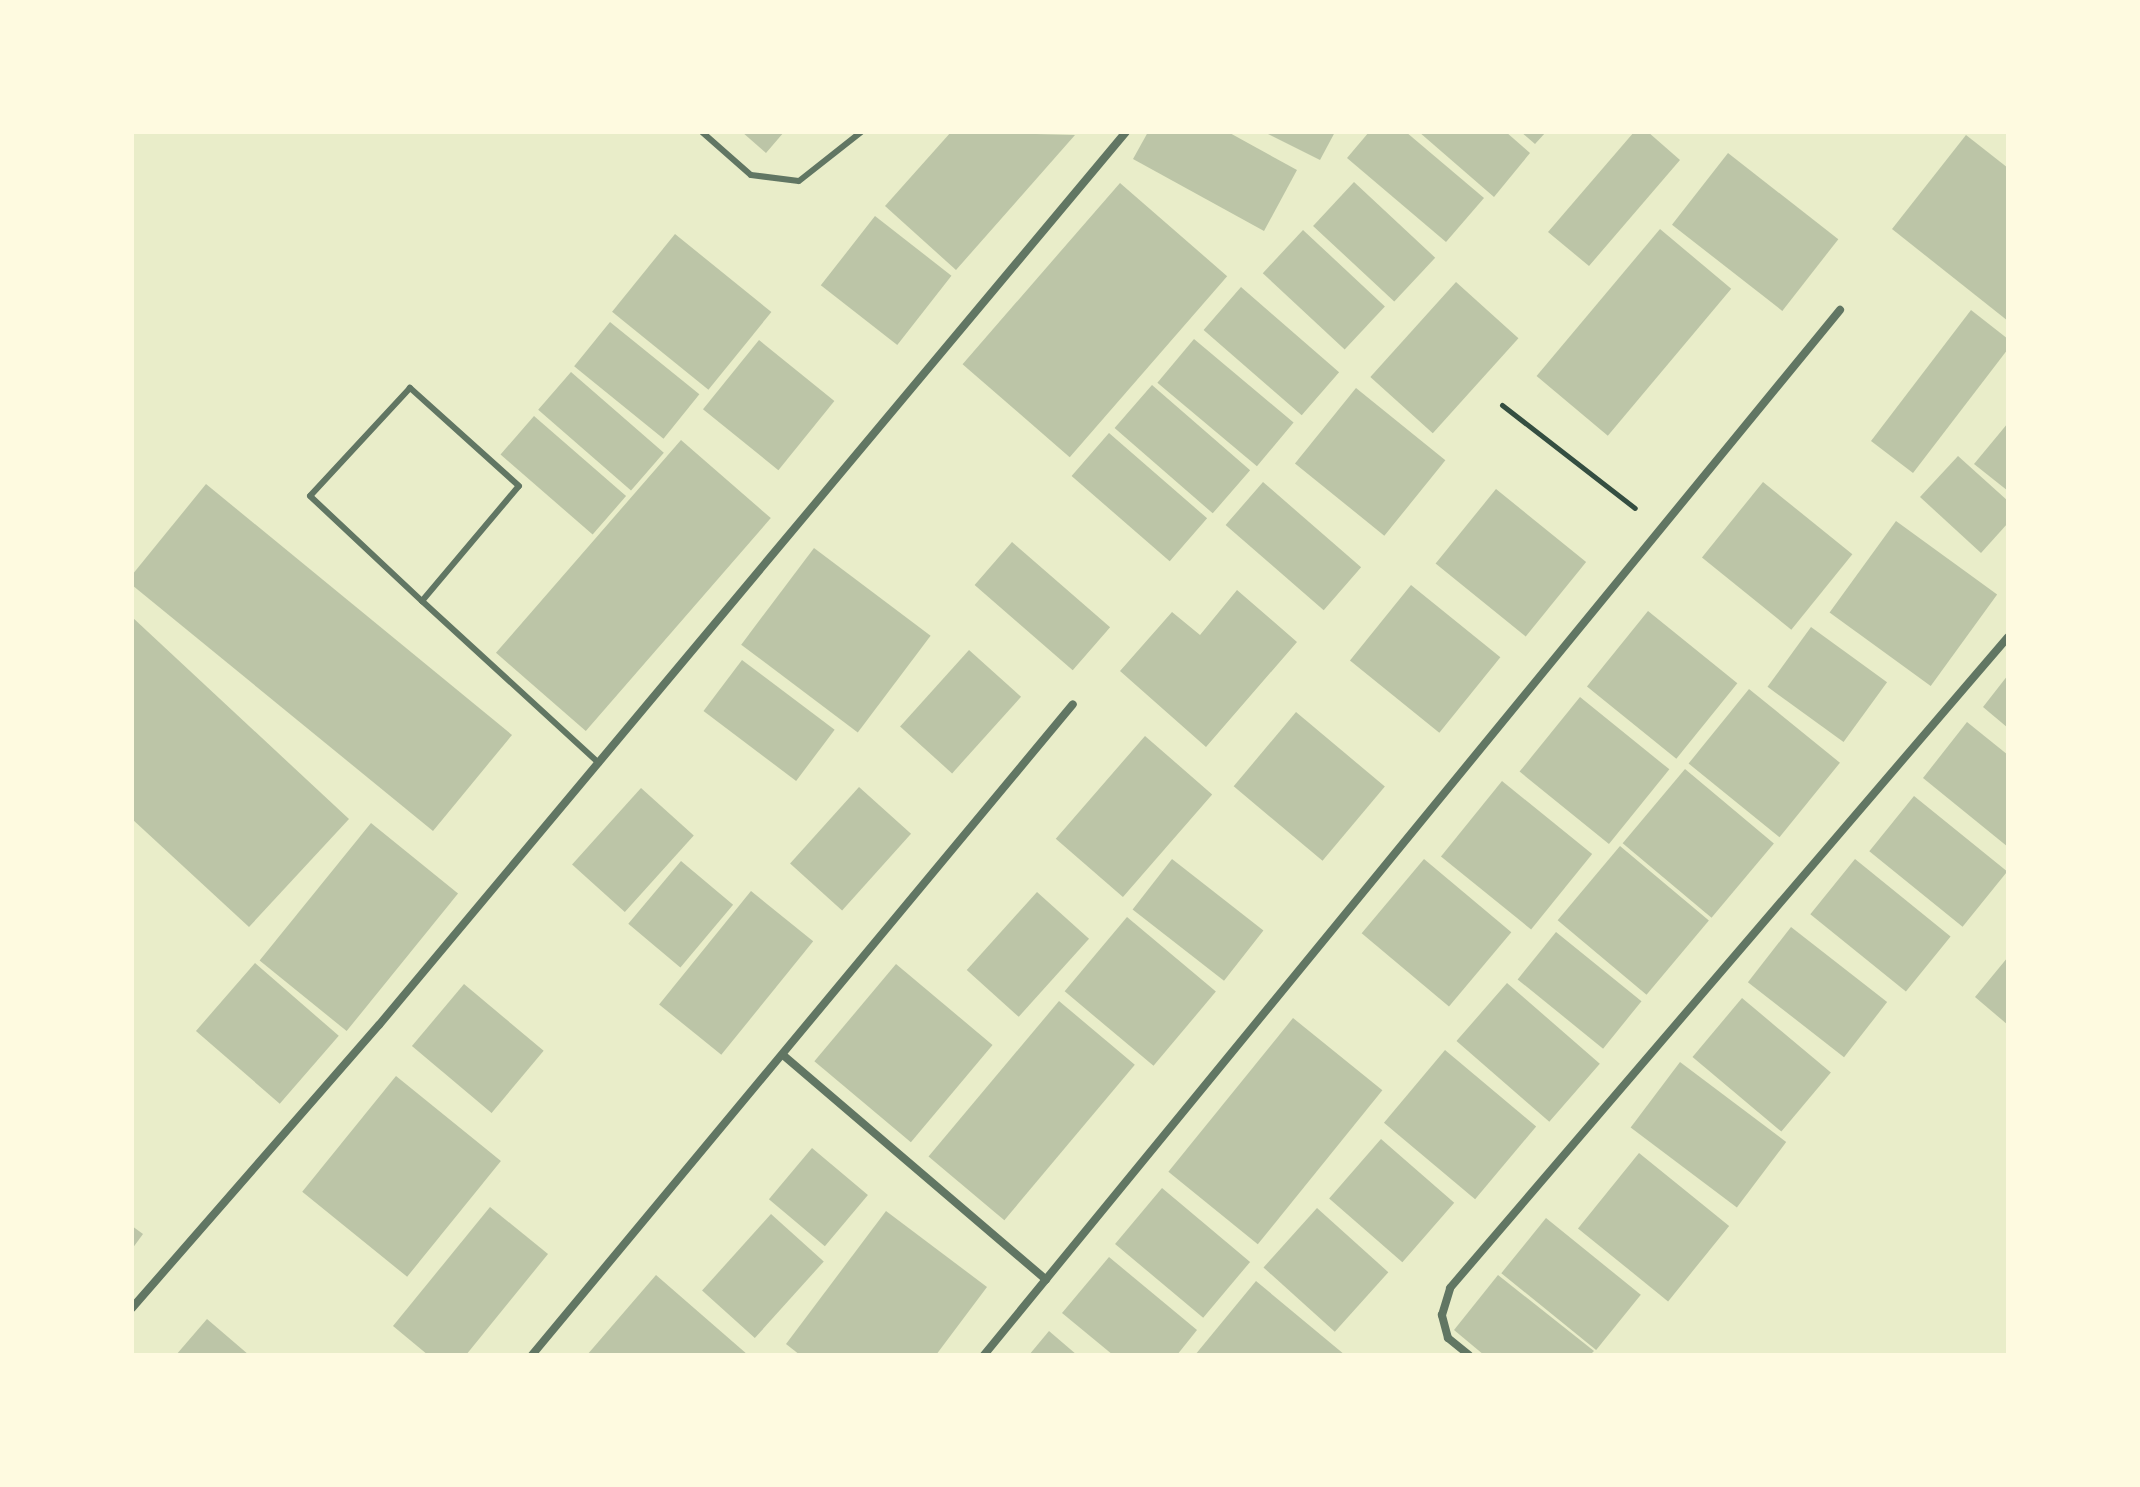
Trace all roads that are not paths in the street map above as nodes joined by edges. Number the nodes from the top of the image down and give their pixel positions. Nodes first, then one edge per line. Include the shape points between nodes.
1 (702, 132) edge
2 (861, 132) edge
3 (1126, 132) edge
4 (1840, 310) dead end
5 (422, 601) junction
6 (2008, 637) edge
7 (1073, 704) dead end
8 (599, 763) junction
9 (783, 1055) junction
10 (1046, 1280) junction
11 (132, 1308) edge
12 (532, 1355) edge
13 (984, 1355) edge
14 (1469, 1355) edge

1 - 2 lane via 751,175 799,181
3 - 8 street
4 - 10 street
5 - 5 lane via 519,486 410,388 310,496
5 - 8 lane
6 - 14 street via 1450,1288 1442,1315 1448,1338
7 - 9 street
8 - 11 street
9 - 10 street
9 - 12 street
10 - 13 street

